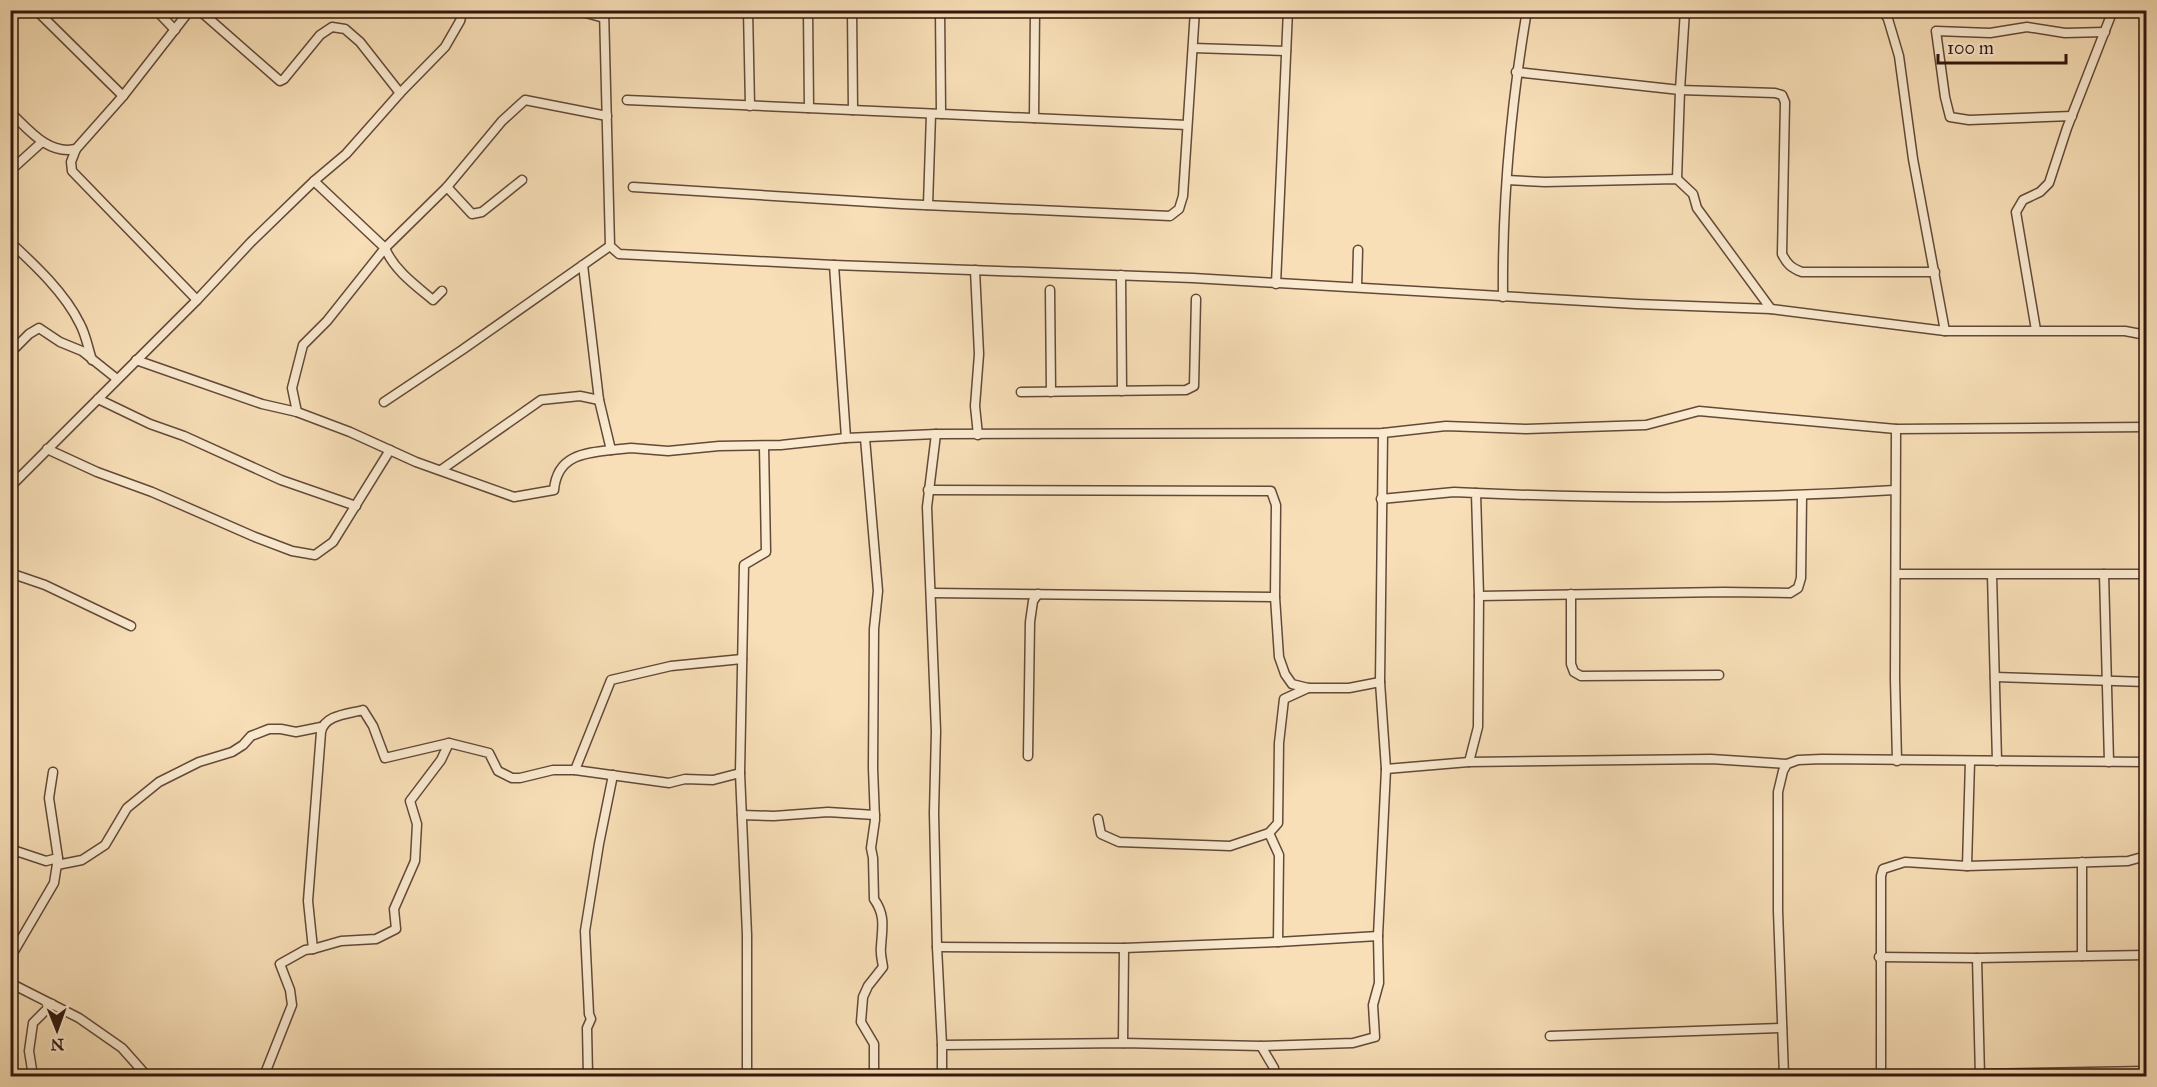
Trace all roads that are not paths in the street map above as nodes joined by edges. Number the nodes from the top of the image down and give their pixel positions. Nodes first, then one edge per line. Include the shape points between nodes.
1 (36, 10) edge
2 (156, 10) edge
3 (190, 10) edge
4 (200, 10) edge
5 (463, 10) edge
6 (574, 10) edge
7 (748, 10) edge
8 (808, 10) edge
9 (852, 10) edge
10 (940, 10) edge
11 (1037, 10) edge
12 (1195, 10) edge
13 (1288, 10) edge
14 (1527, 10) edge
15 (1685, 10) edge
16 (2113, 10) edge
17 (1883, 11) edge
18 (604, 14) edge
19 (175, 30) junction
20 (2105, 32) junction
21 (1193, 48) junction
22 (1286, 51) junction
23 (1516, 72) junction
24 (1680, 90) junction
25 (400, 93) junction
26 (123, 96) junction
27 (627, 100) dead end
28 (750, 106) junction
29 (809, 108) junction
30 (853, 110) junction
31 (10, 112) edge
32 (931, 114) junction
33 (942, 114) junction
34 (607, 116) junction
35 (2073, 116) junction
36 (1034, 118) junction
37 (1188, 125) junction
38 (42, 142) junction
39 (76, 149) junction
40 (10, 171) edge
41 (1677, 179) junction
42 (522, 180) dead end
43 (1507, 180) junction
44 (314, 181) junction
45 (447, 187) junction
46 (633, 187) dead end
47 (928, 206) junction
48 (10, 242) edge
49 (610, 246) junction
50 (385, 248) junction
51 (1358, 250) dead end
52 (583, 264) junction
53 (834, 265) junction
54 (975, 270) junction
55 (1935, 272) junction
56 (1121, 275) junction
57 (1276, 284) junction
58 (1357, 287) junction
59 (1050, 290) dead end
60 (442, 291) dead end
61 (1503, 297) junction
62 (1196, 299) dead end
63 (197, 300) junction
64 (1771, 309) junction
65 (2036, 330) junction
66 (1945, 331) junction
67 (2146, 334) edge
68 (10, 353) edge
69 (92, 360) junction
70 (136, 360) junction
71 (117, 379) junction
72 (1122, 391) junction
73 (1021, 392) dead end
74 (1052, 392) junction
75 (98, 399) junction
76 (599, 400) junction
77 (384, 402) dead end
78 (297, 412) junction
79 (2146, 427) edge
80 (1896, 429) junction
81 (1383, 433) junction
82 (936, 434) junction
83 (978, 435) junction
84 (846, 438) junction
85 (865, 438) junction
86 (764, 446) junction
87 (47, 449) junction
88 (390, 450) junction
89 (611, 450) junction
90 (441, 470) junction
91 (10, 487) edge
92 (928, 490) junction
93 (1895, 490) junction
94 (1476, 493) junction
95 (1802, 496) junction
96 (1381, 499) junction
97 (356, 506) junction
98 (10, 573) edge
99 (1897, 574) junction
100 (2104, 574) junction
101 (2146, 574) edge
102 (1992, 575) junction
103 (932, 593) junction
104 (1038, 594) junction
105 (1571, 594) junction
106 (1479, 596) junction
107 (1275, 597) junction
108 (131, 626) dead end
109 (742, 659) junction
110 (1719, 675) dead end
111 (1995, 677) junction
112 (1380, 682) junction
113 (2107, 682) junction
114 (2146, 682) edge
115 (1308, 688) junction
116 (321, 727) junction
117 (449, 743) junction
118 (1028, 756) dead end
119 (1970, 760) junction
120 (1897, 761) junction
121 (1997, 761) junction
122 (1469, 762) junction
123 (2109, 762) junction
124 (2146, 762) edge
125 (1787, 764) junction
126 (1386, 769) junction
127 (575, 770) junction
128 (54, 772) dead end
129 (740, 773) junction
130 (613, 776) junction
131 (742, 815) junction
132 (875, 815) junction
133 (1098, 819) dead end
134 (1269, 833) junction
135 (10, 849) edge
136 (2146, 856) edge
137 (57, 861) junction
138 (2082, 862) junction
139 (1967, 867) junction
140 (1378, 936) junction
141 (1278, 942) junction
142 (937, 946) junction
143 (1124, 948) junction
144 (313, 949) junction
145 (2146, 955) edge
146 (2082, 956) junction
147 (1880, 957) junction
148 (1977, 958) junction
149 (11, 983) edge
150 (52, 1004) junction
151 (1782, 1028) junction
152 (1550, 1036) dead end
153 (1123, 1042) junction
154 (942, 1045) junction
155 (1261, 1046) junction
156 (2146, 1071) edge
157 (1980, 1075) edge
158 (33, 1077) edge
159 (151, 1077) edge
160 (264, 1077) edge
161 (588, 1077) edge
162 (747, 1077) edge
163 (874, 1077) edge
164 (942, 1077) edge
165 (1274, 1077) edge
166 (1784, 1077) edge
167 (1881, 1077) edge

1 - 26 street
2 - 19 street
3 - 19 street
4 - 25 street via 280,81 320,35 332,27 345,29
5 - 25 street via 445,47
6 - 18 street
7 - 28 street
8 - 29 street
9 - 30 street
10 - 33 street
11 - 36 street
12 - 21 street
13 - 22 street
14 - 23 street
15 - 24 street
16 - 20 street
17 - 55 street via 1899,56 1913,159
18 - 34 street
19 - 26 street
20 - 35 street
20 - 35 street via 2065,33 2027,27 1990,33 1936,31 1950,117 1969,120
21 - 22 street
21 - 37 street
22 - 57 street
23 - 24 street
23 - 43 street
24 - 41 street
24 - 55 street via 1782,95 1782,254 1792,268 1821,273
25 - 44 street via 346,154
26 - 39 street
27 - 28 street
28 - 29 street
29 - 30 street
30 - 32 street
31 - 38 street
32 - 33 street
32 - 47 street
33 - 36 street
34 - 45 street via 525,100 502,121
34 - 49 street
35 - 65 street via 2049,183 2023,200 2016,212
36 - 37 street
37 - 47 street via 1181,204 1170,216
38 - 39 street via 57,150
38 - 40 street
39 - 63 street via 72,171
41 - 43 street
41 - 64 street via 1693,194 1697,208
42 - 45 street via 482,212 472,214
43 - 61 street
44 - 50 street
44 - 63 street
45 - 50 street
46 - 47 street
48 - 69 street via 36,266 80,324
49 - 52 street
49 - 53 street via 620,254
50 - 60 street via 389,259 409,281 433,300
50 - 78 street via 303,345 292,388
51 - 58 street
52 - 76 street
52 - 77 street
53 - 54 street
53 - 84 street
54 - 56 street
54 - 83 street
55 - 66 street
56 - 57 street
56 - 72 street
57 - 58 street
58 - 61 street
59 - 74 street
61 - 64 street
62 - 72 street via 1194,386 1186,390
63 - 70 street
64 - 66 street
65 - 66 street
65 - 67 street
68 - 69 street via 39,328
69 - 71 street
70 - 71 street
70 - 78 street via 262,404
71 - 75 street
72 - 74 street
73 - 74 street
75 - 87 street
75 - 97 street via 281,480
76 - 89 street
76 - 90 street via 580,396 541,400
78 - 88 street
79 - 80 street
80 - 81 street via 1698,411 1646,425 1526,429 1446,426
80 - 93 street
81 - 83 street
81 - 96 street
82 - 83 street
82 - 85 street
82 - 92 street
84 - 85 street
84 - 86 street
85 - 132 street via 878,591 874,629
86 - 89 street
86 - 109 street via 766,552 744,566
87 - 91 street
87 - 97 street via 292,551 315,555 333,542
88 - 90 street
88 - 97 street
89 - 90 street via 588,452 566,461 554,490 514,497
92 - 103 street
92 - 107 street via 1270,491 1276,505
93 - 95 street
93 - 99 street
94 - 95 street
94 - 96 street
94 - 106 street
95 - 105 street via 1801,578 1798,588 1790,593
96 - 112 street
98 - 108 street via 45,585
99 - 102 street
99 - 120 street
100 - 101 street
100 - 102 street
100 - 113 street
102 - 111 street
103 - 104 street
103 - 142 street
104 - 107 street
104 - 118 street via 1030,622
105 - 106 street
105 - 110 street via 1571,664 1581,676
106 - 122 street via 1478,727
107 - 115 street via 1279,657 1285,674 1292,684
109 - 127 street via 671,666 611,680
109 - 129 street
111 - 113 street
111 - 121 street
112 - 115 street via 1349,688
112 - 126 street
113 - 114 street
113 - 123 street
115 - 134 street via 1284,699 1278,823
116 - 117 street via 327,720 363,710 385,758
116 - 137 street via 296,732 268,729 251,736 232,752 199,762 159,782 127,808 105,845 82,860
116 - 144 street via 308,901
117 - 127 street via 489,753 498,771 512,778
117 - 144 street via 410,801 417,824 415,861 394,909 396,929 376,939 340,941
119 - 120 street
119 - 121 street
119 - 139 street
120 - 125 street via 1822,759
121 - 123 street
122 - 125 street via 1711,759
122 - 126 street
123 - 124 street
125 - 151 street via 1778,792
126 - 140 street
127 - 130 street
128 - 137 street via 49,798
129 - 130 street via 713,780 663,783
129 - 131 street
130 - 161 street via 585,931 591,1019 587,1028
131 - 132 street
131 - 162 street
132 - 163 street via 871,848 874,899 884,926 880,949 883,967 863,997 861,1022 874,1044
133 - 134 street via 1101,834 1119,842 1230,846
134 - 141 street via 1279,855
135 - 137 street
136 - 138 street via 2128,861
137 - 149 street via 54,883 13,953
138 - 139 street
138 - 146 street
139 - 147 street via 1905,862 1883,868
140 - 141 street
140 - 155 street via 1375,1037 1353,1042
141 - 143 street
142 - 143 street
142 - 154 street
143 - 153 street
144 - 160 street via 280,964 292,1005
145 - 146 street
146 - 148 street
147 - 148 street
147 - 167 street
148 - 157 street
149 - 150 street
150 - 158 street via 33,1023 29,1051
150 - 159 street via 122,1048
151 - 152 street
151 - 166 street
153 - 154 street
153 - 155 street
154 - 164 street
155 - 165 street via 1274,1068
156 - 157 street

